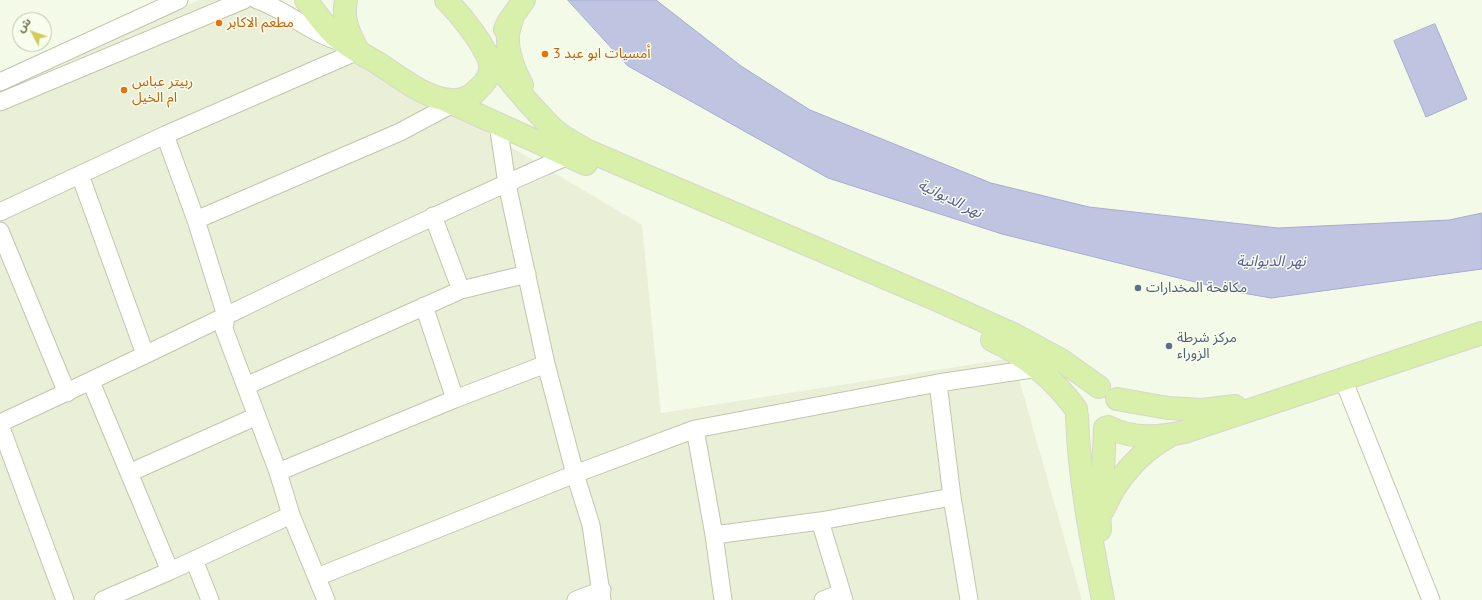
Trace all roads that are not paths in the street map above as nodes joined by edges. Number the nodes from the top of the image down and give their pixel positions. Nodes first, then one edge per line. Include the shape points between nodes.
1 (179, 0) edge
2 (244, 0) edge
3 (257, 0) edge
4 (306, 0) edge
5 (346, 0) edge
6 (446, 0) edge
7 (519, 8) edge
8 (352, 47) junction
9 (489, 61) junction
10 (0, 82) edge
11 (452, 101) junction
12 (0, 102) edge
13 (498, 124) junction
14 (552, 128) junction
15 (165, 135) junction
16 (568, 156) junction
17 (80, 175) junction
18 (507, 184) junction
19 (0, 212) edge
20 (433, 216) junction
21 (196, 220) junction
22 (0, 231) edge
23 (527, 274) junction
24 (461, 290) junction
25 (424, 306) junction
26 (226, 316) junction
27 (1482, 333) edge
28 (145, 354) junction
29 (546, 364) junction
30 (1039, 368) junction
31 (1343, 379) junction
32 (91, 382) junction
33 (938, 383) junction
34 (246, 386) junction
35 (66, 393) junction
36 (1108, 393) junction
37 (1291, 397) junction
38 (455, 399) junction
39 (1077, 412) junction
40 (257, 416) junction
41 (0, 424) edge
42 (1107, 428) junction
43 (695, 429) junction
44 (1170, 435) junction
45 (278, 472) junction
46 (129, 474) junction
47 (575, 474) junction
48 (952, 497) junction
49 (291, 515) junction
50 (820, 521) junction
51 (1099, 522) junction
52 (714, 535) junction
53 (194, 560) junction
54 (170, 571) junction
55 (317, 577) junction
56 (602, 595) edge
57 (842, 597) edge
58 (66, 600) edge
59 (103, 600) edge
60 (210, 600) edge
61 (326, 600) edge
62 (576, 600) edge
63 (723, 600) edge
64 (823, 600) edge
65 (970, 600) edge
66 (1103, 600) edge
67 (1112, 600) edge
68 (1431, 600) edge

1 - 10 street
2 - 12 street
3 - 8 street via 326,38
4 - 8 main road via 330,30
5 - 8 main road via 344,16
6 - 9 main road via 469,28
7 - 9 main road
7 - 14 main road via 508,35 515,72 529,97
8 - 11 main road via 426,93
8 - 15 street
9 - 11 main road via 480,88 475,93
9 - 14 main road
11 - 13 main road
11 - 21 street via 400,132
13 - 16 main road
13 - 18 street
14 - 36 main road via 586,150 1015,335 1061,360
15 - 17 street
15 - 21 street
16 - 18 street
16 - 30 main road via 966,328 1009,348
17 - 19 street
17 - 28 street
18 - 20 street
18 - 23 street
20 - 24 street
20 - 26 street
21 - 26 street
22 - 35 street
23 - 24 street
23 - 29 street
24 - 25 street
25 - 34 street
25 - 38 street
26 - 28 street
26 - 34 street via 224,329
27 - 31 main road
28 - 32 street
29 - 38 street
29 - 47 street
30 - 33 street
30 - 39 main road via 1059,387
31 - 37 main road
31 - 68 street
32 - 35 street
32 - 46 street
33 - 43 street
33 - 48 street
34 - 40 street
35 - 41 street
36 - 37 main road via 1168,408 1202,410
36 - 39 main road via 1086,391 1077,402
36 - 42 main road via 1119,405 1117,418
37 - 44 main road
38 - 45 street
39 - 42 main road via 1080,422 1085,426 1098,430
39 - 66 main road via 1082,488
40 - 45 street
40 - 46 street
41 - 58 street
42 - 44 main road via 1135,436
42 - 51 main road
43 - 47 street
43 - 52 street
44 - 51 main road via 1149,449 1123,475 1109,498
45 - 49 street
46 - 54 street
47 - 55 street
47 - 56 street via 591,525
48 - 50 street
48 - 65 street
49 - 53 street
49 - 55 street
50 - 52 street
50 - 57 street
51 - 67 main road
52 - 63 street
53 - 54 street
53 - 60 street
54 - 59 street
55 - 61 street
56 - 62 street
57 - 64 street

